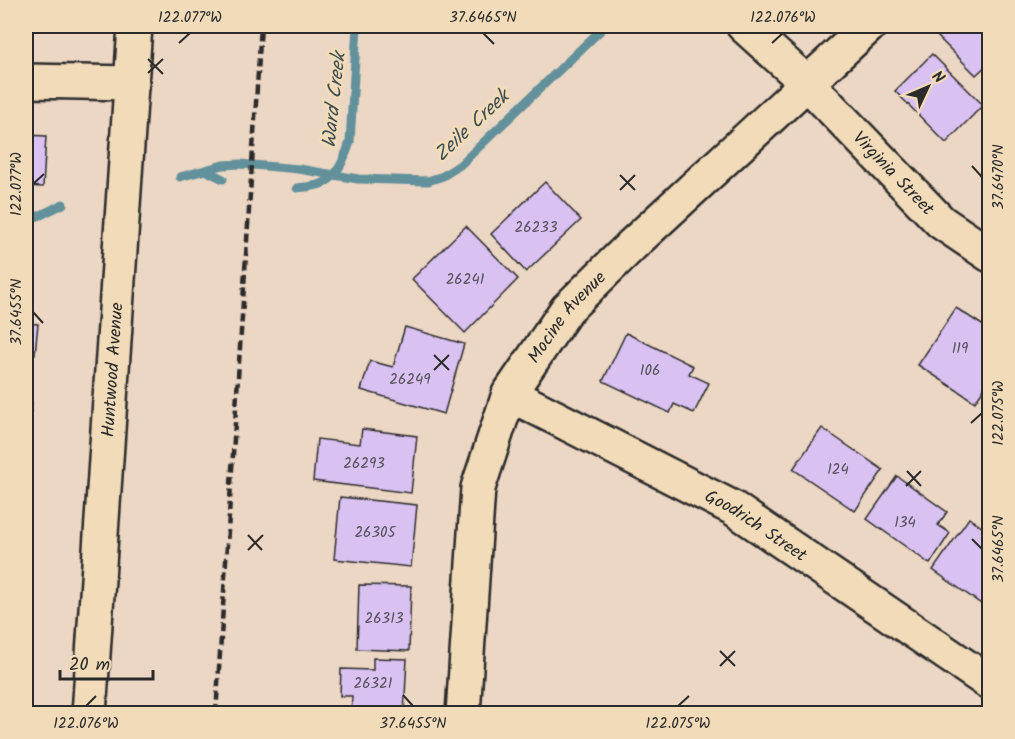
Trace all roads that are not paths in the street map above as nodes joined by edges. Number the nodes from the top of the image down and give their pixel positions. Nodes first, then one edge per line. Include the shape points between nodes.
1 (135, 26) edge
2 (744, 26) edge
3 (868, 26) edge
4 (26, 81) edge
5 (806, 82) junction
6 (132, 83) junction
7 (990, 255) edge
8 (509, 394) junction
9 (990, 683) edge
10 (90, 714) edge
11 (463, 714) edge

1 - 6 street, Huntwood Avenue
2 - 5 street, Virginia Street
3 - 5 street, Mocine Avenue
4 - 6 street
5 - 7 street, Virginia Street via 942,222
5 - 8 street, Mocine Avenue via 567,309
6 - 10 street, Huntwood Avenue
8 - 9 street, Goodrich Street via 733,508
8 - 11 street, Mocine Avenue via 477,488

